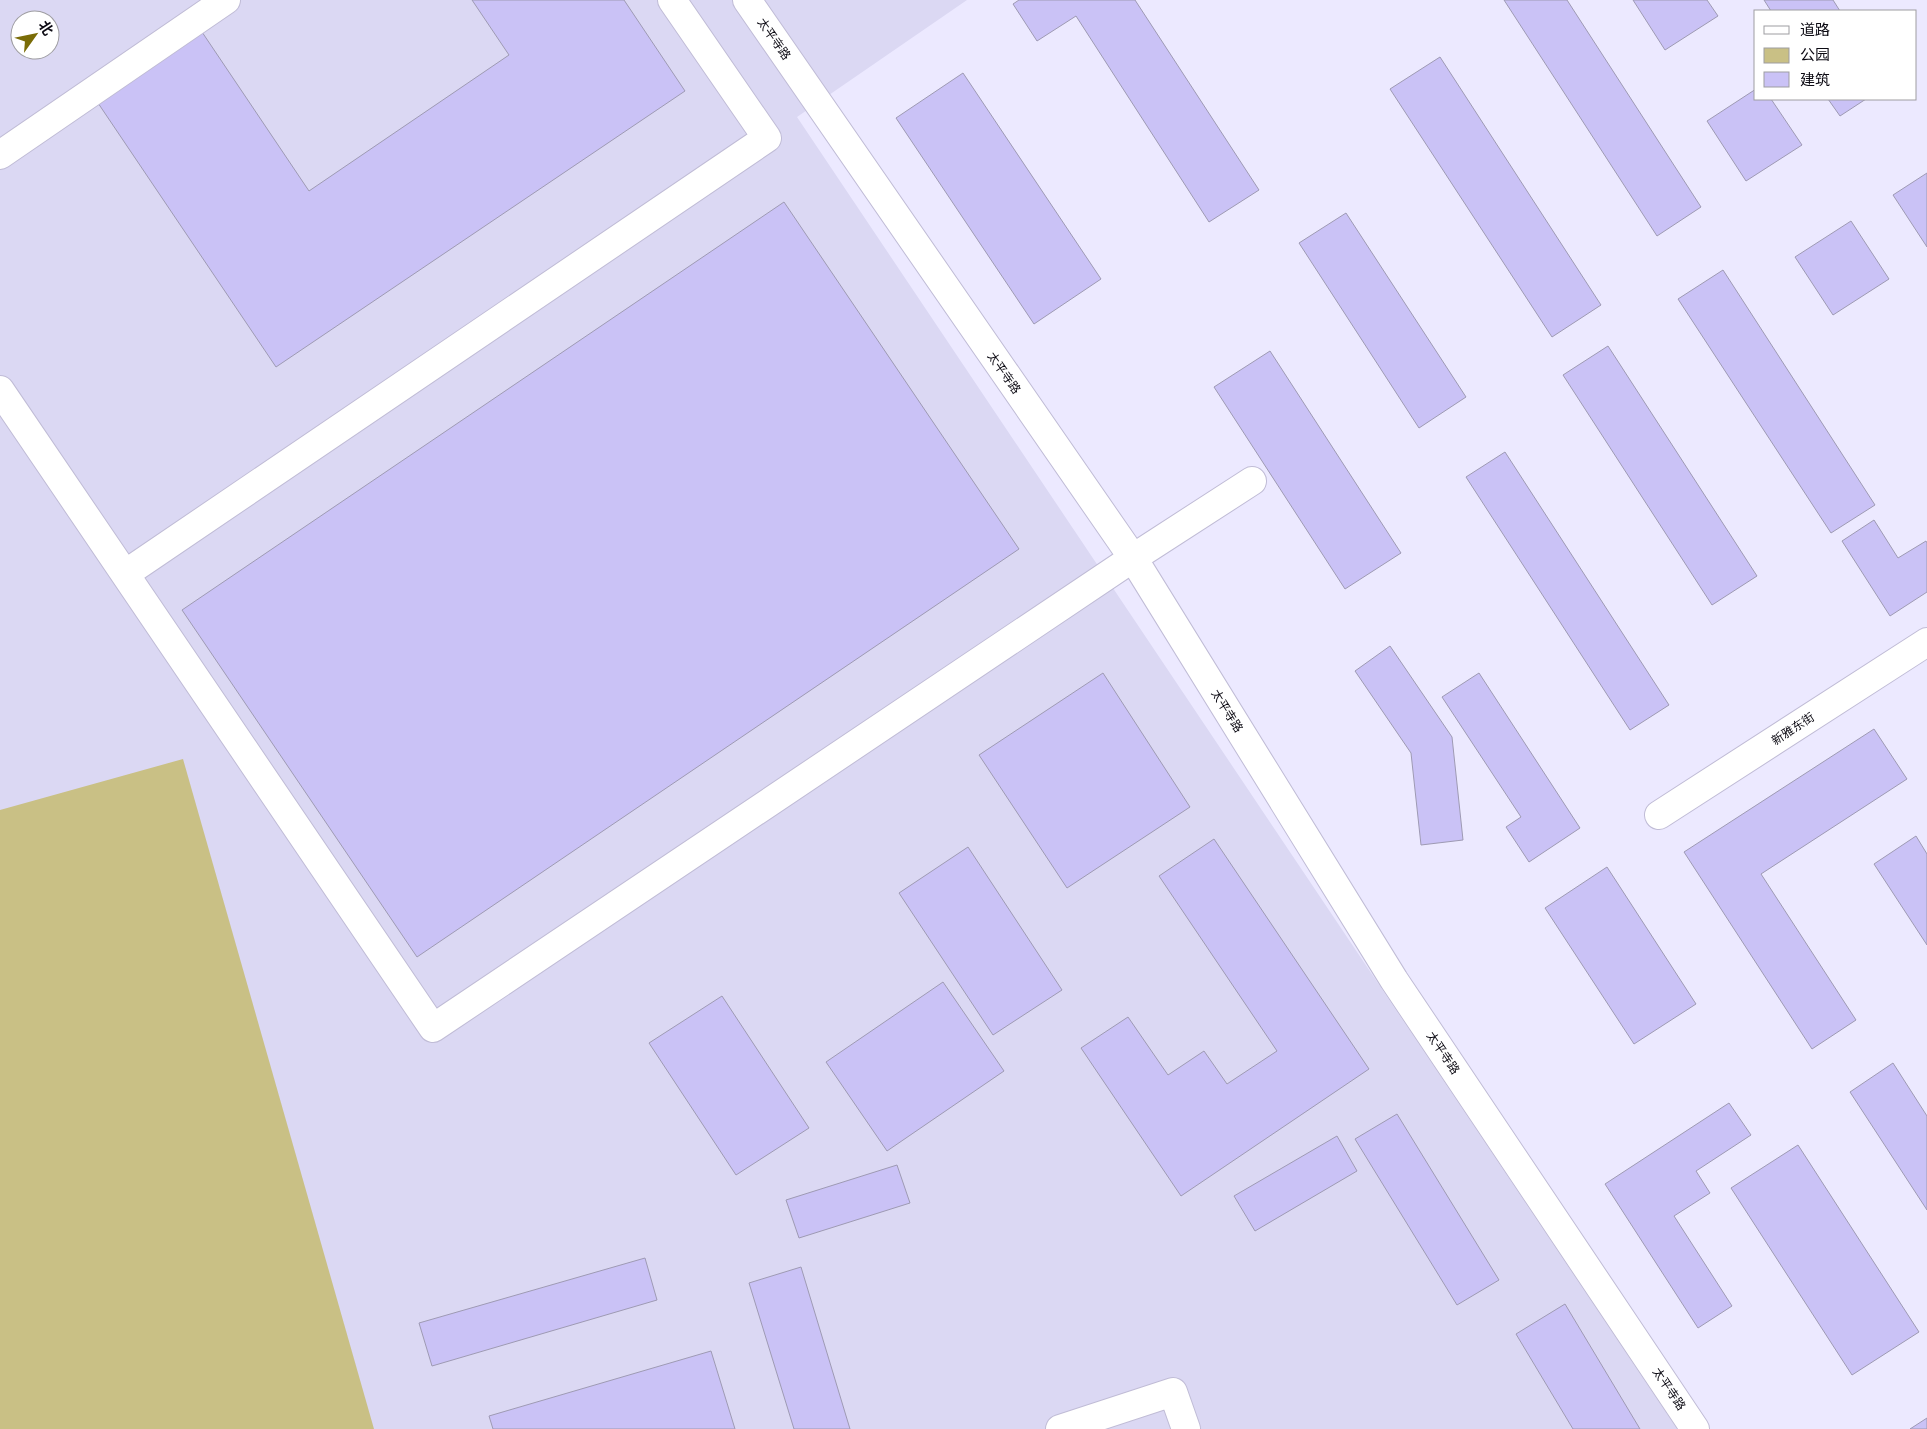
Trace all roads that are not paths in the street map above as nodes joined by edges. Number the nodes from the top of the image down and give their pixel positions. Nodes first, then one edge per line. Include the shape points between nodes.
1 (226, 0) edge
2 (672, 0) edge
3 (747, 0) edge
4 (0, 155) edge
5 (0, 390) edge
6 (1252, 481) dead end
7 (1133, 558) junction
8 (125, 574) junction
9 (1927, 642) edge
10 (1659, 815) dead end
11 (1060, 1429) edge
12 (1186, 1429) edge
13 (1695, 1429) edge

1 - 4 street
2 - 8 street via 767,138
3 - 7 street, 太平寺路
5 - 8 street
6 - 7 street
7 - 8 street via 433,1028
7 - 13 street, 太平寺路 via 1394,980
9 - 10 street, 新雅东街
11 - 12 street via 1173,1392

